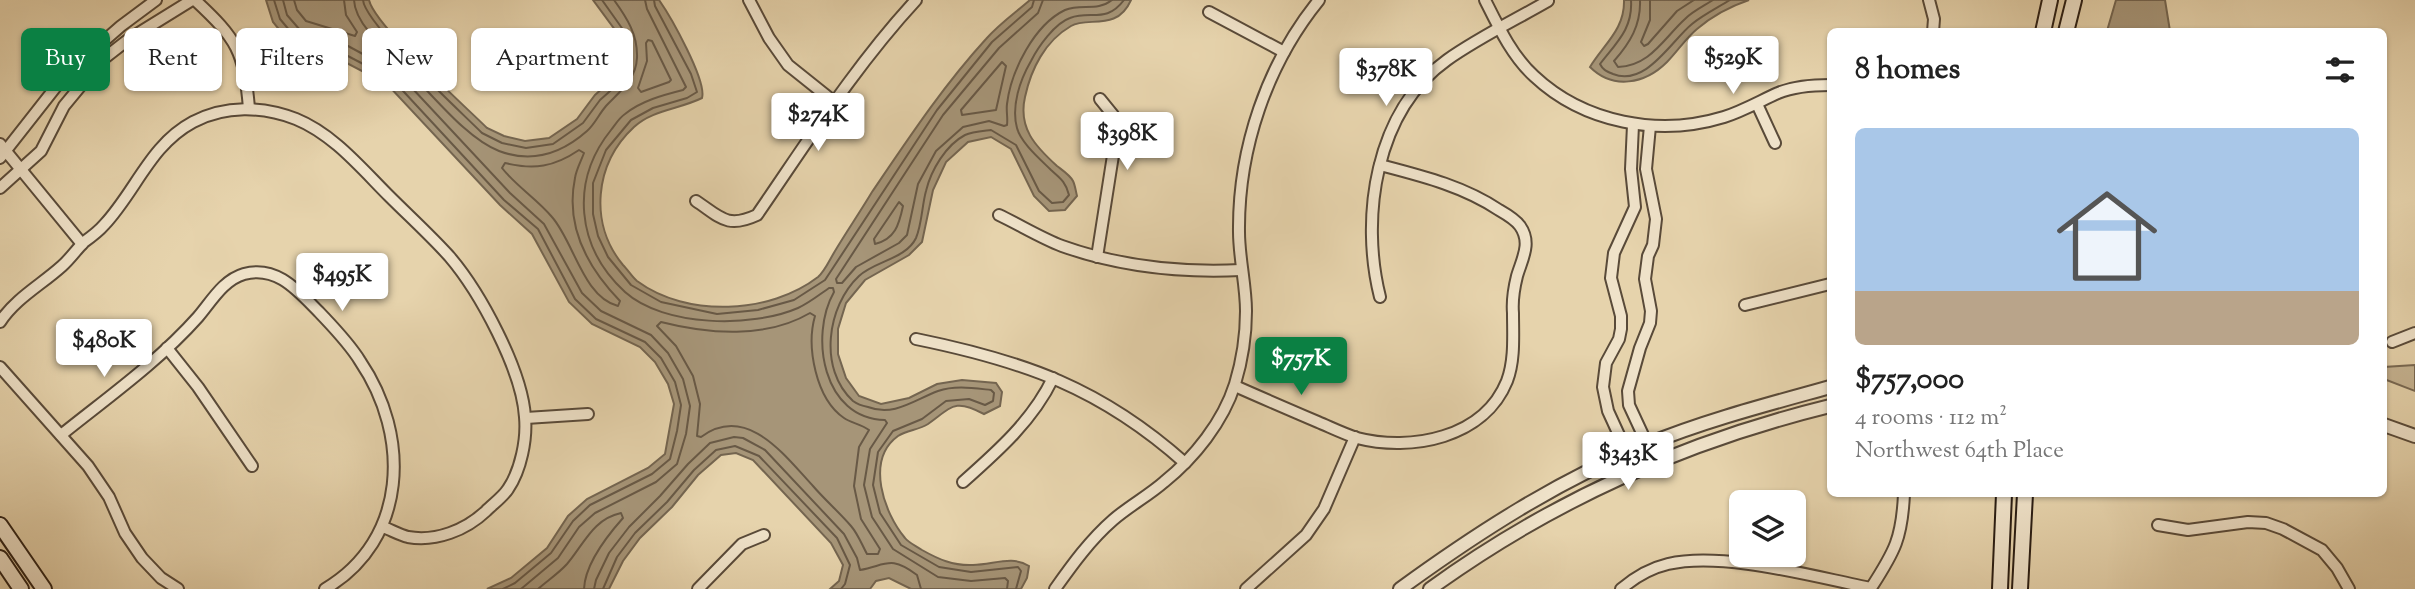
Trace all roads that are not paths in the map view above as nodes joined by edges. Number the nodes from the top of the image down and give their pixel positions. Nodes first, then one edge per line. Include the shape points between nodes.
1 (156, 0) edge
2 (194, 0) edge
3 (749, 0) edge
4 (916, 0) edge
5 (1319, 0) edge
6 (1485, 0) edge
7 (1929, 0) edge
8 (2050, 0) edge
9 (2074, 0) edge
10 (1548, 1) edge
11 (1209, 12) dead end
12 (1933, 28) edge
13 (2044, 28) edge
14 (2067, 28) edge
15 (1499, 29) junction
16 (1284, 52) junction
17 (1827, 85) edge
18 (1100, 99) dead end
19 (833, 101) junction
20 (1757, 104) junction
21 (249, 107) junction
22 (1633, 125) junction
23 (1650, 125) junction
24 (1775, 143) dead end
25 (2, 150) edge
26 (1380, 165) junction
27 (23, 169) junction
28 (0, 188) edge
29 (695, 201) dead end
30 (999, 215) dead end
31 (82, 244) junction
32 (1097, 257) junction
33 (1241, 270) junction
34 (1827, 285) edge
35 (1380, 298) dead end
36 (1745, 305) dead end
37 (0, 322) edge
38 (2415, 333) edge
39 (916, 340) dead end
40 (2392, 342) dead end
41 (167, 348) junction
42 (0, 367) edge
43 (1053, 378) junction
44 (1235, 386) junction
45 (1827, 388) edge
46 (1827, 407) edge
47 (588, 414) dead end
48 (526, 418) junction
49 (2387, 426) edge
50 (61, 435) junction
51 (2415, 436) edge
52 (1355, 437) junction
53 (1647, 444) junction
54 (1628, 453) junction
55 (1655, 461) junction
56 (1185, 463) junction
57 (252, 466) dead end
58 (1635, 470) junction
59 (963, 482) dead end
60 (1904, 497) edge
61 (2004, 497) edge
62 (2025, 497) edge
63 (0, 525) edge
64 (2158, 525) dead end
65 (383, 527) junction
66 (764, 535) dead end
67 (0, 558) edge
68 (1729, 561) edge
69 (1785, 567) edge
70 (1871, 588) edge
71 (21, 589) edge
72 (44, 589) edge
73 (178, 589) edge
74 (325, 589) edge
75 (698, 589) edge
76 (1055, 589) edge
77 (1246, 589) edge
78 (1400, 589) edge
79 (1430, 589) edge
80 (1621, 589) edge
81 (2000, 589) edge
82 (2020, 589) edge
83 (2349, 589) edge

1 - 25 street via 66,74
2 - 21 street via 225,28 238,49 246,71
2 - 27 street via 129,39 103,61 64,106 41,151
3 - 19 street via 788,65
4 - 19 street
5 - 16 street
6 - 15 street
7 - 12 street
8 - 13 main road
9 - 14 main road
10 - 15 street
11 - 16 street
15 - 22 street via 1532,75 1555,94
15 - 26 street via 1446,60 1427,77 1405,106
16 - 33 street via 1250,139 1240,209
17 - 20 street via 1797,87
18 - 32 street via 1113,115 1117,130
19 - 29 street via 757,215 742,222 726,221
20 - 23 street via 1698,124
20 - 24 street
21 - 31 street via 195,121 173,134 111,217
21 - 48 street via 299,120 332,139 449,257 495,329
22 - 23 street
22 - 54 street via 1635,207 1614,253 1611,278 1621,329 1606,363 1604,387 1608,411
23 - 53 street via 1646,169 1656,219 1645,279 1651,311 1628,391 1629,405
25 - 27 street
26 - 35 street via 1370,236
26 - 52 street via 1470,192 1519,225 1526,237 1526,250 1512,303 1513,353 1499,398 1482,416 1437,439 1411,444
27 - 28 street
27 - 31 street
30 - 32 street via 1060,245
31 - 37 street via 9,308
32 - 33 street via 1158,270
33 - 44 street via 1246,311
34 - 36 street
38 - 40 street
39 - 43 street via 979,352
41 - 50 street
41 - 57 street
41 - 65 street via 221,289 240,275 272,274 288,281 336,330 377,390 388,424 395,480
42 - 50 street
43 - 56 street via 1124,416
43 - 59 street via 1042,402 1001,449
44 - 52 street
44 - 56 street via 1206,439
45 - 53 street via 1749,408
46 - 55 street
47 - 48 street
48 - 65 street via 518,467 508,489 476,520 454,532 430,537 408,537
49 - 51 street
50 - 73 street via 109,497 142,558
52 - 77 street via 1324,509 1306,535
53 - 54 street
53 - 55 street
54 - 58 street
54 - 78 street via 1503,519
55 - 58 street
56 - 76 street via 1113,520
58 - 79 street via 1564,503
60 - 70 street via 1899,538
61 - 81 main road
62 - 82 main road
63 - 72 main road
64 - 83 street via 2188,530 2266,523 2322,550
65 - 74 street via 353,570
66 - 75 street via 742,544
67 - 71 main road
68 - 80 street via 1666,564
69 - 70 street

